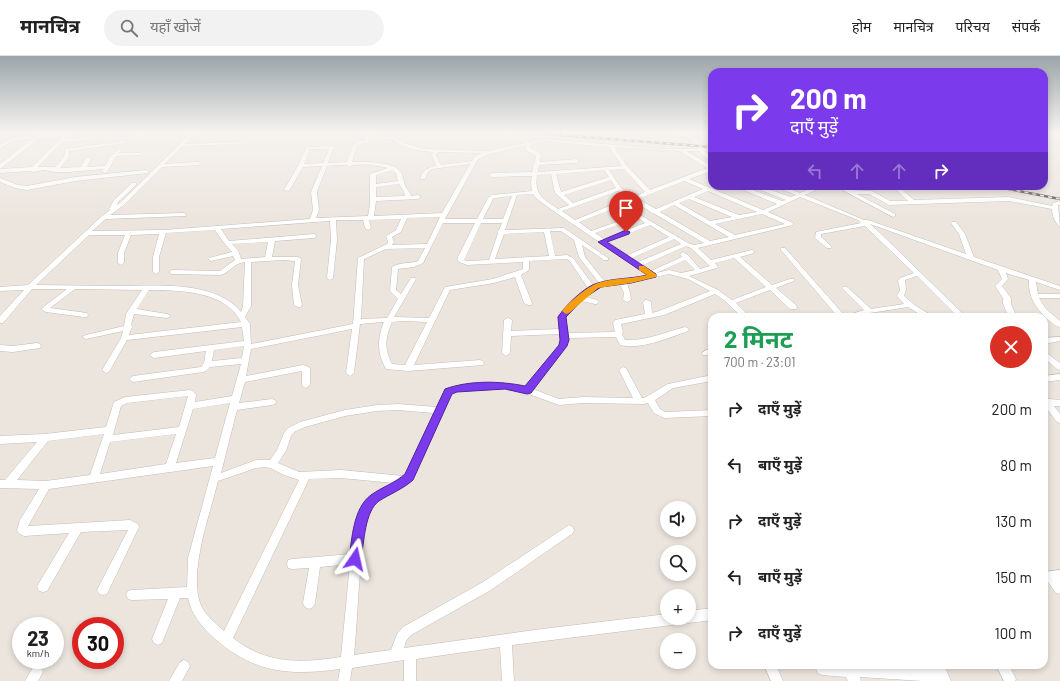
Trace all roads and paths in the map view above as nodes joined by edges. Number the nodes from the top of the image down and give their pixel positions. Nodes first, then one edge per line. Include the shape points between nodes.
1 (9, 161) edge
2 (40, 161) edge
3 (62, 161) edge
4 (87, 161) edge
5 (110, 161) edge
6 (157, 161) edge
7 (165, 161) edge
8 (303, 161) edge
9 (327, 161) edge
10 (350, 161) edge
11 (437, 161) edge
12 (574, 161) edge
13 (621, 161) edge
14 (698, 161) edge
15 (473, 162) joint
16 (198, 164) dead end
17 (537, 164) joint
18 (349, 165) junction
19 (164, 166) dead end
20 (301, 166) junction
21 (326, 166) junction
22 (0, 167) edge
23 (106, 167) junction
24 (439, 167) junction
25 (625, 167) junction
26 (708, 167) edge
27 (393, 168) junction
28 (83, 169) junction
29 (606, 169) junction
30 (32, 170) junction
31 (54, 170) junction
32 (708, 170) edge
33 (0, 171) edge
34 (146, 172) junction
35 (702, 172) junction
36 (553, 173) junction
37 (534, 174) junction
38 (708, 174) edge
39 (492, 175) dead end
40 (103, 176) junction
41 (423, 178) dead end
42 (612, 178) junction
43 (684, 179) junction
44 (0, 180) edge
45 (402, 182) junction
46 (373, 186) junction
47 (619, 189) junction
48 (708, 189) joint
49 (287, 190) dead end
50 (710, 190) edge
51 (747, 190) edge
52 (764, 190) edge
53 (788, 190) edge
54 (812, 190) edge
55 (847, 190) edge
56 (899, 190) edge
57 (535, 192) junction
58 (851, 192) junction
59 (515, 194) junction
60 (649, 194) junction
61 (560, 195) junction
62 (801, 195) junction
63 (689, 196) junction
64 (408, 197) junction
65 (418, 197) dead end
66 (372, 199) junction
67 (634, 199) junction
68 (790, 200) junction
69 (674, 203) junction
70 (781, 203) junction
71 (914, 203) junction
72 (1060, 203) edge
73 (572, 205) junction
74 (620, 205) junction
75 (1054, 208) junction
76 (557, 211) junction
77 (654, 212) junction
78 (763, 212) junction
79 (893, 214) dead end
80 (107, 215) junction
81 (184, 215) dead end
82 (638, 216) junction
83 (404, 217) junction
84 (738, 217) junction
85 (368, 218) junction
86 (442, 218) junction
87 (333, 219) junction
88 (860, 219) junction
89 (313, 220) junction
90 (478, 221) junction
91 (504, 221) junction
92 (574, 222) junction
93 (650, 223) junction
94 (954, 223) dead end
95 (710, 224) junction
96 (867, 224) junction
97 (1060, 224) edge
98 (217, 228) junction
99 (368, 228) dead end
100 (548, 230) junction
101 (163, 232) junction
102 (500, 232) junction
103 (87, 233) junction
104 (590, 233) junction
105 (128, 234) junction
106 (314, 236) dead end
107 (674, 237) junction
108 (734, 237) junction
109 (272, 239) junction
110 (577, 239) junction
111 (602, 242) junction
112 (227, 243) junction
113 (709, 243) junction
114 (686, 244) junction
115 (429, 246) junction
116 (693, 247) junction
117 (829, 247) dead end
118 (386, 248) junction
119 (677, 248) junction
120 (783, 249) dead end
121 (640, 252) junction
122 (752, 252) dead end
123 (236, 253) junction
124 (735, 256) junction
125 (552, 257) junction
126 (626, 258) junction
127 (687, 258) junction
128 (212, 259) dead end
129 (526, 259) junction
130 (606, 259) dead end
131 (971, 259) junction
132 (268, 260) junction
133 (651, 260) junction
134 (238, 261) junction
135 (248, 261) junction
136 (491, 262) junction
137 (711, 262) junction
138 (121, 263) dead end
139 (637, 266) junction
140 (1001, 269) junction
141 (699, 271) junction
142 (156, 272) dead end
143 (172, 272) dead end
144 (517, 274) junction
145 (651, 274) junction
146 (918, 274) junction
147 (682, 275) junction
148 (330, 278) dead end
149 (413, 279) dead end
150 (1032, 279) junction
151 (792, 280) dead end
152 (623, 282) junction
153 (603, 284) junction
154 (30, 287) junction
155 (74, 287) junction
156 (147, 288) junction
157 (592, 288) junction
158 (771, 288) junction
159 (845, 288) dead end
160 (1060, 288) edge
161 (0, 289) edge
162 (716, 291) junction
163 (1034, 296) junction
164 (1060, 296) edge
165 (581, 298) junction
166 (402, 299) junction
167 (627, 300) dead end
168 (595, 302) dead end
169 (647, 302) dead end
170 (732, 302) junction
171 (528, 303) dead end
172 (298, 305) dead end
173 (909, 305) junction
174 (793, 307) dead end
175 (132, 311) junction
176 (869, 311) junction
177 (742, 313) edge
178 (839, 313) edge
179 (862, 313) edge
180 (923, 313) edge
181 (958, 313) edge
182 (1011, 313) edge
183 (1046, 313) edge
184 (84, 315) dead end
185 (1048, 315) edge
186 (167, 316) dead end
187 (649, 316) junction
188 (244, 320) junction
189 (390, 320) junction
190 (431, 320) junction
191 (508, 320) dead end
192 (0, 321) edge
193 (357, 324) junction
194 (1060, 325) edge
195 (129, 326) junction
196 (685, 329) dead end
197 (508, 334) junction
198 (564, 334) junction
199 (618, 334) junction
200 (86, 337) dead end
201 (125, 338) junction
202 (1060, 339) edge
203 (1048, 340) edge
204 (248, 345) junction
205 (37, 346) dead end
206 (0, 348) edge
207 (210, 348) junction
208 (506, 353) dead end
209 (154, 355) dead end
210 (1048, 357) edge
211 (244, 361) junction
212 (480, 363) dead end
213 (208, 364) junction
214 (1060, 367) edge
215 (408, 368) junction
216 (106, 370) dead end
217 (623, 370) dead end
218 (350, 373) dead end
219 (1060, 377) edge
220 (1048, 378) edge
221 (132, 379) dead end
222 (708, 379) edge
223 (240, 380) junction
224 (306, 385) dead end
225 (527, 390) junction
226 (650, 400) junction
227 (639, 401) junction
228 (1048, 401) edge
229 (272, 402) dead end
230 (234, 403) junction
231 (1060, 403) edge
232 (1048, 405) edge
233 (190, 406) junction
234 (439, 410) junction
235 (708, 413) edge
236 (1060, 420) edge
237 (182, 430) junction
238 (109, 435) junction
239 (45, 438) junction
240 (0, 440) edge
241 (219, 462) junction
242 (272, 464) junction
243 (170, 468) junction
244 (306, 476) junction
245 (94, 478) junction
246 (214, 479) junction
247 (406, 480) junction
248 (4, 484) edge
249 (46, 485) junction
250 (77, 529) junction
251 (569, 530) dead end
252 (355, 559) junction
253 (315, 562) junction
254 (292, 564) dead end
255 (1051, 576) edge
256 (43, 587) dead end
257 (1060, 589) edge
258 (103, 590) dead end
259 (193, 592) junction
260 (176, 593) junction
261 (132, 595) dead end
262 (309, 603) dead end
263 (708, 615) edge
264 (696, 616) edge
265 (660, 621) edge
266 (158, 639) dead end
267 (226, 640) junction
268 (506, 640) junction
269 (410, 654) junction
270 (395, 656) junction
271 (348, 663) junction
272 (184, 666) dead end
273 (772, 669) edge
274 (822, 669) dead end
275 (862, 669) edge
276 (876, 669) edge
277 (1004, 669) edge
278 (942, 674) edge
279 (852, 676) edge
280 (1010, 679) dead end
281 (175, 681) edge
282 (344, 681) edge
283 (410, 681) edge
284 (508, 681) edge
285 (777, 681) edge

1 - 22 street
2 - 30 street
3 - 31 street
4 - 28 street
5 - 23 street
6 - 34 street
7 - 80 street via 122,204
8 - 20 street
9 - 21 street
10 - 18 street
11 - 24 street
12 - 17 street
13 - 25 street
14 - 26 street
15 - 24 street
15 - 86 street
16 - 19 street
17 - 37 street
18 - 21 street
18 - 27 street via 373,164
20 - 21 street
20 - 49 street
21 - 89 street via 314,192 316,210
23 - 28 street
23 - 40 street
24 - 41 street via 427,170
25 - 29 street
25 - 60 street
27 - 45 street via 400,175
27 - 46 street via 373,174
28 - 31 street
29 - 36 street
29 - 42 street
30 - 31 street
30 - 33 street
32 - 35 street
34 - 40 street
34 - 80 street via 116,201
35 - 38 street
35 - 43 street
36 - 37 street
36 - 61 street
37 - 39 street
37 - 57 street
40 - 44 street via 27,188
42 - 47 street
42 - 61 street
43 - 48 street
43 - 60 street
45 - 46 street
45 - 64 street
46 - 66 street
47 - 67 street
47 - 73 street
48 - 63 street
50 - 78 street
51 - 70 street
52 - 68 street
53 - 62 street
54 - 62 street
55 - 58 street
56 - 71 street
57 - 59 street
57 - 76 street
58 - 71 street via 870,192 889,203
58 - 79 street
59 - 90 street via 492,196
59 - 91 street
60 - 67 street
61 - 73 street
62 - 68 street
62 - 88 street
63 - 69 street
63 - 84 street
64 - 65 street
64 - 66 street
66 - 85 street
67 - 74 street
67 - 77 street
68 - 70 street
69 - 77 street
69 - 95 street
70 - 78 street
71 - 75 street via 1009,199
72 - 75 street via 1055,204
73 - 76 street
74 - 82 street
74 - 92 street
75 - 97 street
76 - 92 street
77 - 113 street
78 - 84 street
78 - 108 street via 791,224
80 - 81 street
80 - 103 street
82 - 93 street
82 - 104 street
83 - 85 street
83 - 86 street
83 - 118 street via 399,231 389,236 391,243
84 - 95 street
85 - 87 street
85 - 99 street
86 - 90 street
86 - 115 street
87 - 89 street
87 - 148 street via 334,240
88 - 96 street
88 - 131 street
89 - 98 street
90 - 91 street
90 - 136 street via 460,260 464,263
91 - 102 street
92 - 104 street
93 - 107 street
93 - 111 street
94 - 131 street via 962,234
95 - 108 street
96 - 117 street via 818,233 818,238
96 - 146 street
98 - 101 street
98 - 112 street
100 - 102 street
100 - 110 street via 562,229
100 - 125 street
101 - 105 street
101 - 142 street via 156,257
102 - 136 street
103 - 105 street
103 - 154 street
104 - 111 street
105 - 138 street via 121,253
106 - 109 street
107 - 114 street
107 - 121 street
108 - 113 street
109 - 112 street
109 - 132 street
110 - 130 street
110 - 153 street via 582,257
111 - 126 street
112 - 123 street
113 - 116 street
114 - 116 street
114 - 119 street
115 - 118 street
115 - 166 street via 418,264 395,267 393,291
116 - 137 street
118 - 193 street via 361,258
119 - 127 street
119 - 133 street
120 - 178 street
121 - 126 street
121 - 133 street
122 - 124 street
123 - 128 street
123 - 134 street
124 - 137 street
124 - 158 street
125 - 129 street
125 - 157 street via 570,258
126 - 139 street
127 - 141 street
127 - 145 street
129 - 136 street
129 - 144 street via 526,270
131 - 140 street
132 - 135 street
132 - 172 street via 298,259 295,285
133 - 139 street
134 - 135 street
134 - 143 street via 228,266 221,274
135 - 188 street via 247,306
137 - 141 street via 715,268
139 - 145 street
140 - 150 street
140 - 182 street via 1005,279 998,286 1007,298
141 - 147 street
144 - 171 street
144 - 190 street via 494,281 449,288
145 - 147 street via 668,272
145 - 152 street
146 - 173 street via 901,280 903,290 900,296
146 - 181 street
147 - 162 street
149 - 166 street
150 - 160 street
150 - 163 street
151 - 158 street
152 - 153 street
152 - 167 street
153 - 157 street
154 - 155 street
154 - 161 street
154 - 192 street
155 - 156 street
155 - 184 street via 45,309
156 - 175 street
156 - 188 street via 185,289 214,296 232,306
157 - 165 street
158 - 170 street
158 - 174 street
159 - 176 street
162 - 170 street
162 - 187 street
163 - 164 street
163 - 183 street
165 - 168 street
165 - 198 street via 562,317
166 - 189 street
169 - 187 street
170 - 177 street
173 - 176 street
173 - 180 street
175 - 186 street
175 - 195 street
176 - 179 street
185 - 194 street
187 - 199 street via 618,322
188 - 201 street
188 - 204 street via 248,331
189 - 190 street
189 - 193 street
189 - 215 street via 382,344 388,366
190 - 215 street
191 - 197 street
193 - 204 street
193 - 218 street
195 - 200 street
195 - 201 street
196 - 199 street via 648,341 622,343
197 - 198 street
197 - 208 street
198 - 199 street
198 - 225 street via 563,346
201 - 216 street
202 - 203 street
204 - 207 street
204 - 211 street
205 - 206 street
207 - 209 street
207 - 213 street
210 - 214 street
211 - 213 street
211 - 223 street
212 - 215 street
213 - 221 street via 203,369
217 - 227 street
219 - 220 street
222 - 226 street via 671,386
223 - 224 street via 303,368 306,369
223 - 230 street
225 - 227 street via 558,402
225 - 234 street via 505,386 452,389 447,393
226 - 227 street
226 - 235 street via 657,411 664,415
228 - 231 street
229 - 230 street
230 - 233 street
230 - 241 street
232 - 236 street
233 - 237 street
233 - 238 street via 192,395 188,393 122,401 116,405
234 - 242 street via 378,408 312,421 291,430
234 - 247 street via 413,471
237 - 238 street
237 - 243 street
238 - 239 street
238 - 245 street
239 - 240 street
239 - 248 street
241 - 243 street
241 - 246 street
242 - 244 street via 293,475
242 - 246 street via 256,464
243 - 245 street
244 - 247 street via 341,474
244 - 267 street
245 - 249 street
246 - 259 street via 193,558
247 - 252 street via 374,499 367,507
248 - 249 street
249 - 250 street via 22,530 27,532
250 - 256 street
250 - 258 street via 130,525 134,527
251 - 270 street via 492,583 407,631 401,638
252 - 253 street
252 - 271 street
253 - 254 street
253 - 262 street
255 - 257 street
259 - 260 street
259 - 267 street via 200,614
260 - 261 street
260 - 266 street
263 - 264 street
265 - 268 street
267 - 271 street via 262,662 288,667
268 - 269 street
268 - 284 street
269 - 270 street
269 - 283 street
270 - 271 street
271 - 282 street
272 - 281 street
273 - 285 street
274 - 279 street
275 - 279 street
276 - 278 street
277 - 280 street

